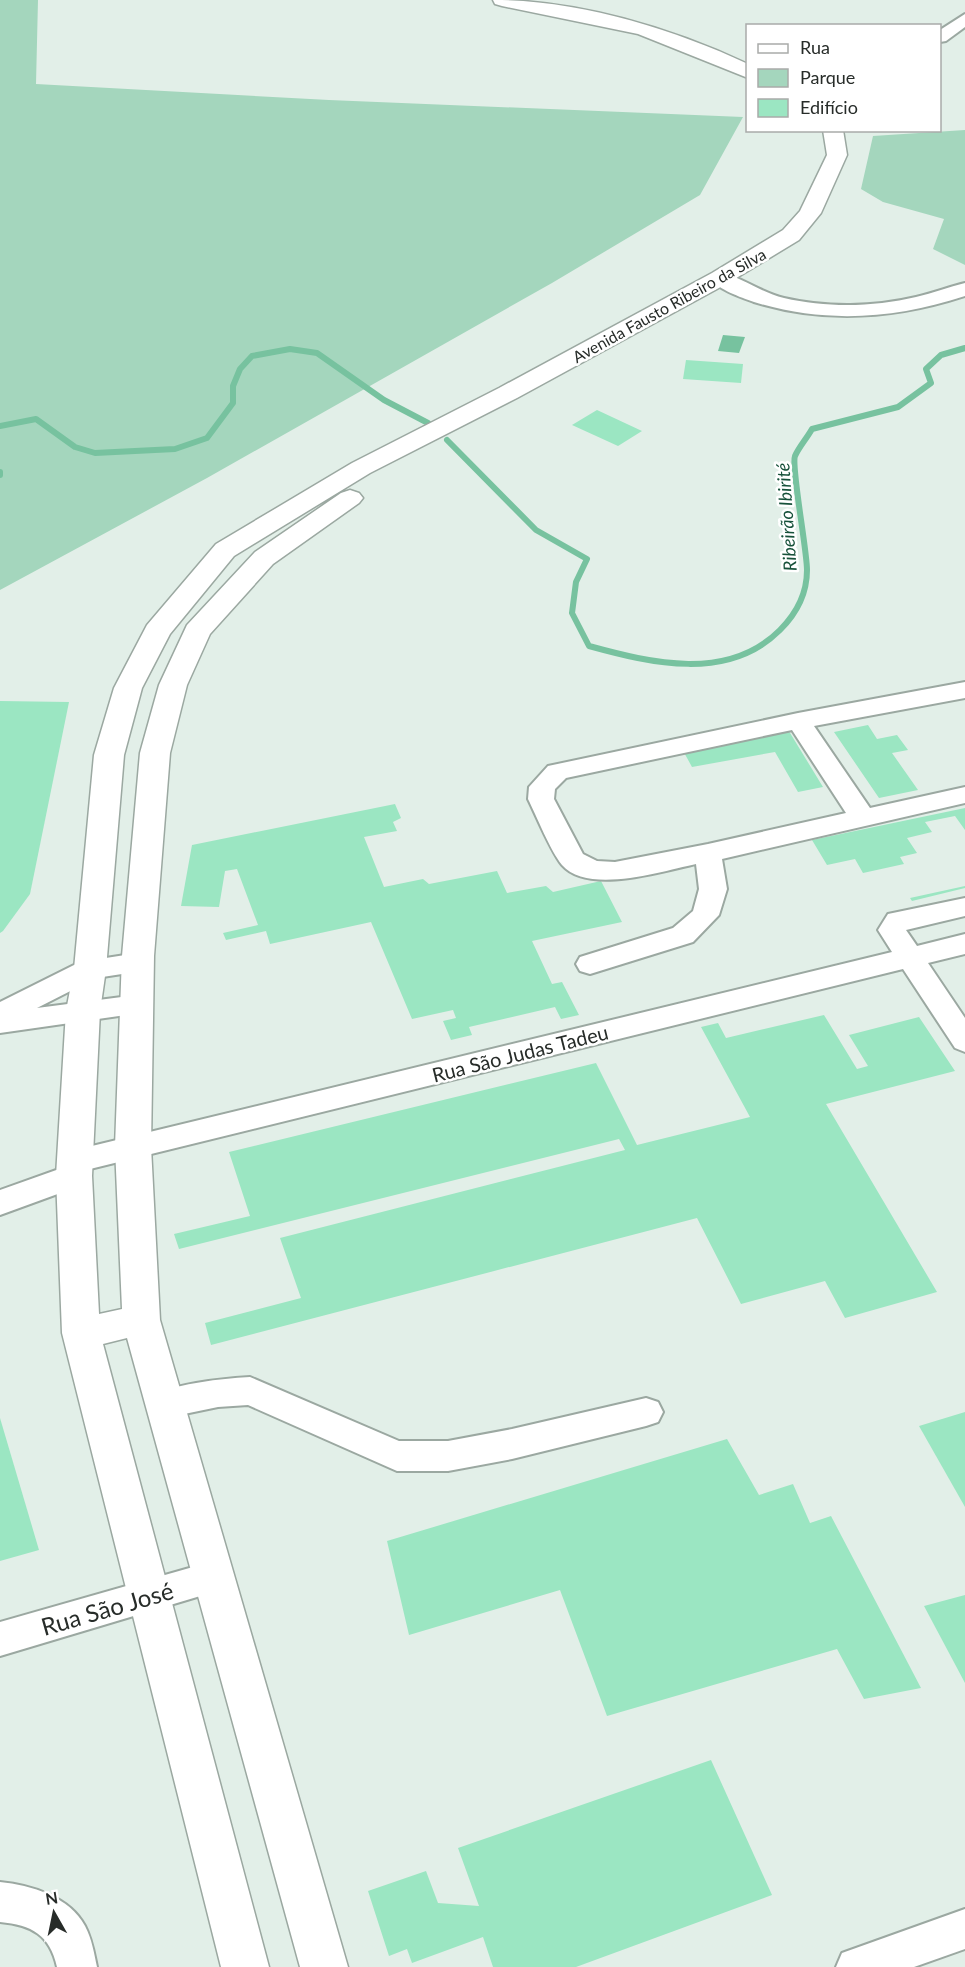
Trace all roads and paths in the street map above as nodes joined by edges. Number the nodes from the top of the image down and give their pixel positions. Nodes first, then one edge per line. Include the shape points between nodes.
1 (502, 0) edge
2 (965, 19) edge
3 (941, 36) edge
4 (746, 72) edge
5 (834, 132) edge
6 (720, 278) junction
7 (965, 289) edge
8 (442, 428) junction
9 (225, 550) junction
10 (264, 558) junction
11 (965, 690) edge
12 (798, 721) junction
13 (965, 795) edge
14 (863, 818) junction
15 (708, 853) junction
16 (965, 907) edge
17 (965, 944) edge
18 (909, 957) junction
19 (138, 963) junction
20 (590, 964) dead end
21 (90, 969) junction
22 (137, 1005) junction
23 (83, 1011) junction
24 (0, 1014) edge
25 (0, 1023) edge
26 (965, 1041) edge
27 (133, 1147) junction
28 (75, 1179) junction
29 (2, 1202) edge
30 (141, 1320) junction
31 (81, 1333) junction
32 (165, 1404) junction
33 (646, 1412) dead end
34 (214, 1577) junction
35 (149, 1596) junction
36 (0, 1639) edge
37 (0, 1902) edge
38 (965, 1929) edge
39 (76, 1967) edge
40 (245, 1967) edge
41 (324, 1967) edge
42 (856, 1967) edge

1 - 4 main road via 643,29
2 - 3 street
5 - 6 main road, Avenida Fausto Ribeiro da Silva via 837,155 810,213 791,235
6 - 7 street via 751,295 815,310 877,311 934,301
6 - 8 main road, Avenida Fausto Ribeiro da Silva
8 - 9 main road via 361,468
8 - 10 main road via 386,473
9 - 10 main road
9 - 21 main road via 158,631 128,688 109,755
10 - 19 main road via 197,631 173,685 155,753
11 - 12 street
12 - 14 street
12 - 15 street via 556,772 542,787 541,799 573,860 592,870 615,871
13 - 14 street
14 - 15 street
15 - 20 street via 713,889 705,915 683,935
16 - 18 street via 898,921 892,930
17 - 18 street, Rua São Judas Tadeu
18 - 26 street
18 - 27 street, Rua São Judas Tadeu
19 - 21 street
19 - 22 main road
21 - 23 main road
21 - 24 street
22 - 23 street
22 - 27 main road
23 - 25 street
23 - 28 main road
27 - 28 street, Rua São Judas Tadeu
27 - 30 main road
28 - 29 street, Rua São Judas Tadeu
28 - 31 main road
30 - 31 main road
30 - 32 main road
31 - 35 main road
32 - 33 street via 250,1391 397,1456 459,1454
32 - 34 main road
34 - 35 street, Rua São José
34 - 41 main road
35 - 36 street, Rua São José
35 - 40 main road
37 - 39 street via 39,1910 56,1923 71,1940
38 - 42 street

